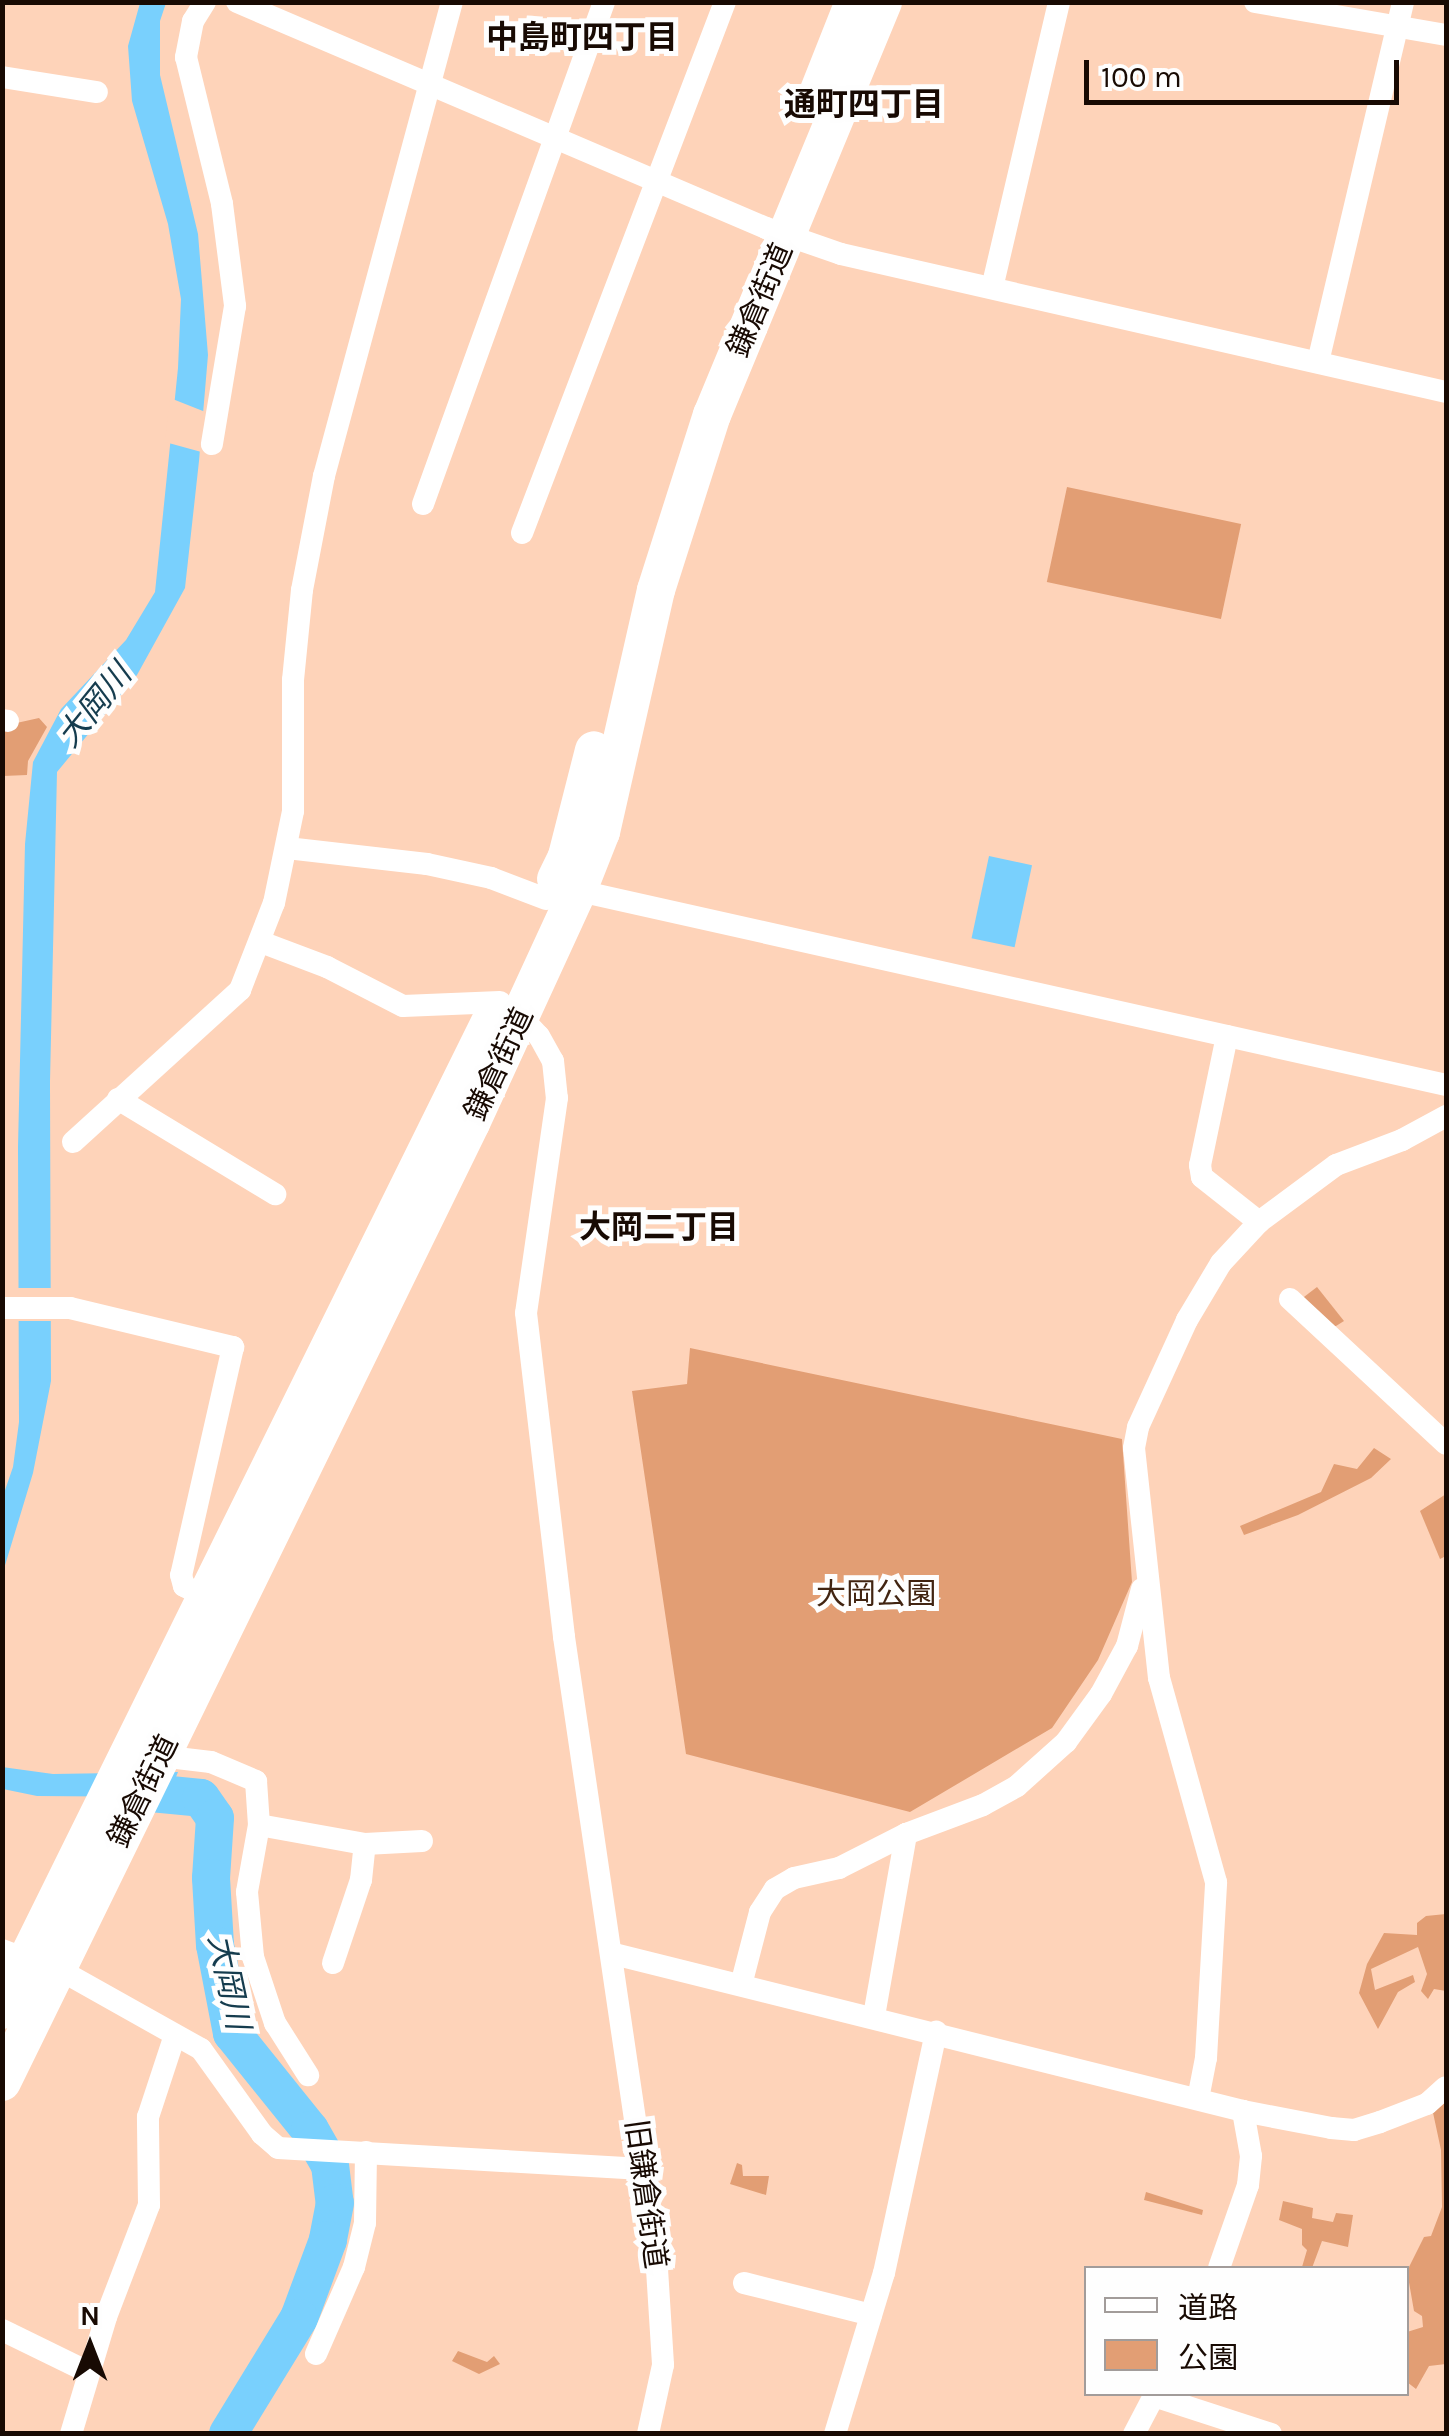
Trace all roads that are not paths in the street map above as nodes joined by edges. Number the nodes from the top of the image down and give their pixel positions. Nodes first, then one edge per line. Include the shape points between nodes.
1 (205, 2) edge
2 (237, 2) edge
3 (452, 2) edge
4 (604, 2) edge
5 (724, 2) edge
6 (854, 2) edge
7 (883, 2) edge
8 (1059, 2) edge
9 (1255, 2) edge
10 (1403, 2) edge
11 (1396, 28) junction
12 (1446, 35) edge
13 (2, 77) edge
14 (427, 84) junction
15 (97, 92) dead end
16 (555, 136) junction
17 (656, 178) junction
18 (776, 231) junction
19 (992, 288) junction
20 (1318, 362) junction
21 (1446, 392) edge
22 (212, 444) dead end
23 (423, 504) dead end
24 (522, 533) dead end
25 (287, 848) junction
26 (559, 892) junction
27 (260, 942) junction
28 (510, 1010) junction
29 (1227, 1036) junction
30 (1446, 1085) edge
31 (118, 1099) junction
32 (1446, 1117) edge
33 (73, 1142) dead end
34 (275, 1194) dead end
35 (1258, 1222) junction
36 (1290, 1299) dead end
37 (2, 1308) edge
38 (1446, 1444) edge
39 (1146, 1576) junction
40 (206, 1598) junction
41 (144, 1754) junction
42 (259, 1825) junction
43 (906, 1834) junction
44 (422, 1841) dead end
45 (365, 1844) junction
46 (614, 1954) junction
47 (29, 1960) edge
48 (333, 1963) dead end
49 (741, 1985) junction
50 (2, 2010) edge
51 (874, 2016) junction
52 (936, 2032) junction
53 (175, 2034) junction
54 (308, 2075) dead end
55 (2, 2082) edge
56 (1446, 2087) edge
57 (1198, 2099) junction
58 (1244, 2111) junction
59 (360, 2152) junction
60 (642, 2169) junction
61 (1220, 2266) edge
62 (744, 2283) dead end
63 (871, 2315) junction
64 (2, 2330) edge
65 (316, 2354) dead end
66 (88, 2372) junction
67 (1153, 2396) edge
68 (1157, 2396) edge
69 (70, 2434) edge
70 (648, 2434) edge
71 (835, 2434) edge
72 (1134, 2434) edge
73 (1271, 2434) edge

1 - 22 street via 193,21 186,57 222,204 236,306
2 - 14 street
3 - 14 street
4 - 16 street
5 - 17 street
6 - 18 main road, 鎌倉街道
7 - 18 main road, 鎌倉街道
8 - 19 street
9 - 11 street
10 - 11 street
11 - 12 street
11 - 20 street
13 - 15 street
14 - 16 street
14 - 25 street via 324,476 300,609
16 - 17 street
16 - 23 street
17 - 18 street
17 - 24 street
18 - 19 street via 841,254
18 - 26 main road, 鎌倉街道 via 690,407 636,585
19 - 20 street
20 - 21 street
25 - 26 street via 428,864
25 - 27 street
26 - 28 main road, 鎌倉街道
26 - 29 street
27 - 28 street via 403,1006
27 - 31 street via 240,990
28 - 40 main road, 鎌倉街道
28 - 41 main road, 鎌倉街道
28 - 46 street, 旧鎌倉街道 via 539,1036 553,1061 557,1098 526,1313 564,1637
29 - 30 street
29 - 35 street via 1200,1165 1202,1177
31 - 33 street
31 - 34 street
32 - 35 street via 1336,1165
35 - 39 street via 1221,1263 1187,1320 1138,1427 1134,1448
36 - 38 street
37 - 40 street via 70,1308 232,1347 181,1575 184,1586
39 - 43 street via 1127,1646 1066,1742 1017,1786
39 - 57 street via 1159,1678 1216,1882
40 - 41 main road, 鎌倉街道
41 - 42 street via 211,1762 256,1782
41 - 47 main road, 鎌倉街道
42 - 45 street
42 - 54 street via 248,1892 252,1957 275,2023
43 - 49 street via 840,1868 775,1889 760,1912
43 - 51 street
44 - 45 street
45 - 48 street via 361,1880
46 - 49 street
46 - 60 street, 旧鎌倉街道
47 - 50 main road, 鎌倉街道
47 - 53 street
47 - 55 main road, 鎌倉街道
49 - 51 street
51 - 52 street
52 - 57 street
52 - 63 street
53 - 59 street via 201,2050 278,2148
53 - 66 street via 148,2117 149,2205
56 - 58 street via 1427,2104 1354,2130
57 - 58 street
58 - 61 street via 1248,2186
59 - 60 street
59 - 65 street via 369,2183 360,2242
60 - 70 street, 旧鎌倉街道 via 664,2346
62 - 63 street
63 - 71 street
64 - 66 street
66 - 69 street
67 - 72 street
68 - 73 street

